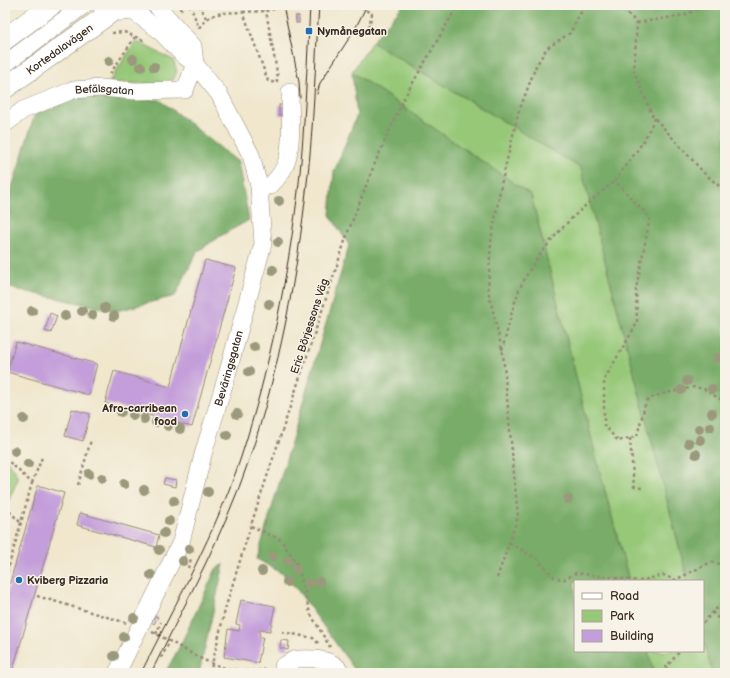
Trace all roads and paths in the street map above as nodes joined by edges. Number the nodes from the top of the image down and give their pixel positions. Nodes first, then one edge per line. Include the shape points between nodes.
1 (51, 5) edge
2 (84, 5) edge
3 (156, 5) edge
4 (184, 5) edge
5 (190, 5) edge
6 (199, 5) edge
7 (289, 5) edge
8 (458, 5) edge
9 (585, 5) edge
10 (618, 5) edge
11 (705, 5) edge
12 (122, 7) edge
13 (361, 7) dead end
14 (266, 10) junction
15 (243, 12) junction
16 (206, 18) junction
17 (637, 23) junction
18 (164, 24) junction
19 (369, 26) dead end
20 (111, 33) dead end
21 (136, 37) junction
22 (5, 39) edge
23 (5, 64) edge
24 (195, 64) junction
25 (5, 88) edge
26 (101, 88) junction
27 (290, 92) dead end
28 (655, 118) junction
29 (5, 124) edge
30 (616, 181) junction
31 (259, 186) junction
32 (725, 191) edge
33 (502, 350) junction
34 (725, 402) edge
35 (630, 438) junction
36 (91, 440) dead end
37 (43, 455) dead end
38 (5, 458) edge
39 (32, 483) junction
40 (78, 485) dead end
41 (642, 488) dead end
42 (5, 507) edge
43 (21, 524) junction
44 (250, 526) junction
45 (510, 543) junction
46 (725, 565) edge
47 (5, 578) edge
48 (497, 578) dead end
49 (632, 580) edge
50 (644, 580) edge
51 (675, 580) edge
52 (675, 580) edge
53 (725, 599) edge
54 (712, 612) junction
55 (161, 622) dead end
56 (704, 622) edge
57 (282, 632) dead end
58 (156, 634) dead end
59 (725, 636) edge
60 (170, 641) dead end
61 (679, 652) edge
62 (161, 658) dead end
63 (211, 665) junction
64 (283, 666) joint
65 (336, 667) edge
66 (258, 672) edge
67 (117, 673) edge
68 (210, 673) edge
69 (661, 673) edge

1 - 22 main road
2 - 23 street
3 - 18 street
4 - 18 path
5 - 16 path via 199,28
6 - 16 path
7 - 14 path
8 - 44 path, Eric Börjessons Väg via 404,98 375,163 348,232
9 - 33 path via 570,33 547,48 536,66 518,114 494,227 488,290
10 - 17 path
11 - 17 path via 684,15
12 - 18 street
12 - 25 main road, Kortedalavägen
13 - 19 path via 372,14
14 - 15 path
14 - 15 path via 278,78 276,83 272,84 268,80
15 - 16 path via 217,14
17 - 28 path via 634,71
18 - 21 path via 143,40
18 - 24 street via 194,46
20 - 21 path via 124,32
21 - 26 path
24 - 26 street, Befälsgatan via 185,90 134,91
24 - 31 street, Beväringsgatan via 219,94 251,155
26 - 29 street, Befälsgatan via 73,90 23,110
27 - 31 street via 287,162 280,176 270,186
28 - 30 path via 643,142
28 - 32 path via 704,173
30 - 33 path via 584,206 542,253 520,288
30 - 35 path via 650,218 636,289 637,323 604,380 604,425 618,441
31 - 67 street, Beväringsgatan via 263,244 181,542
33 - 45 path via 518,517
34 - 35 path via 704,389 694,387 658,395 646,401 637,436
35 - 41 path via 634,487
36 - 40 path
37 - 39 path
38 - 39 path
39 - 43 path
42 - 43 path
43 - 47 path
44 - 63 path, Eric Börjessons Väg
44 - 65 path via 280,540 298,566 310,613 328,643
45 - 48 path
45 - 49 path via 537,559 554,577 563,580 576,573
46 - 52 path via 711,562
50 - 51 path via 663,575
53 - 54 path
54 - 56 path
54 - 59 path via 717,617
55 - 58 path
57 - 65 path via 313,638 322,646
60 - 62 path
61 - 69 path
63 - 66 path via 228,670
63 - 68 path, Eric Börjessons Väg
64 - 65 street via 296,659
64 - 66 path

